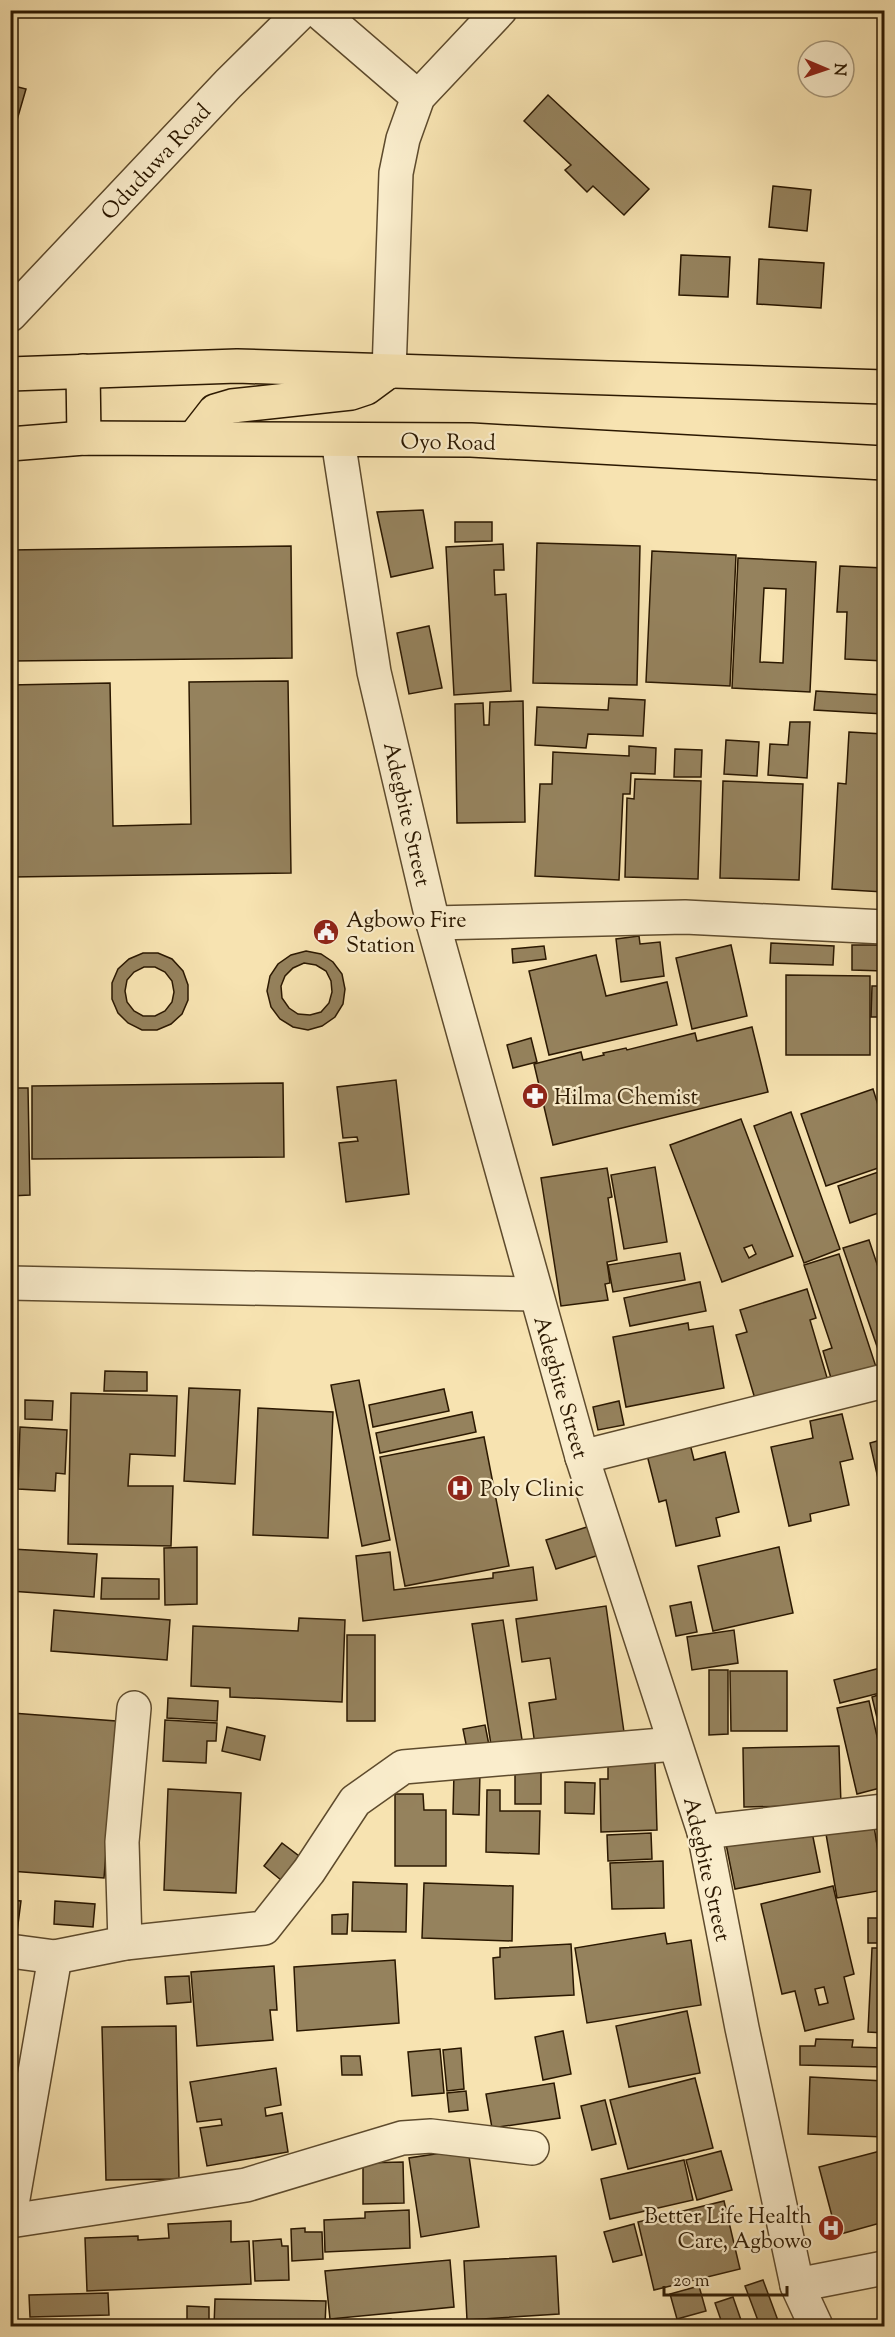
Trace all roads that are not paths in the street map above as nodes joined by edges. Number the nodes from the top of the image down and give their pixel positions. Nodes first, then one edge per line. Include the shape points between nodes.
1 (303, 10) edge
2 (317, 10) edge
3 (500, 10) edge
4 (418, 97) junction
5 (10, 315) edge
6 (82, 370) junction
7 (389, 372) junction
8 (10, 374) edge
9 (885, 387) edge
10 (84, 438) junction
11 (194, 438) junction
12 (338, 440) junction
13 (10, 444) edge
14 (885, 463) edge
15 (433, 923) junction
16 (885, 927) edge
17 (10, 1283) edge
18 (535, 1294) junction
19 (885, 1382) edge
20 (582, 1457) junction
21 (134, 1708) dead end
22 (674, 1744) junction
23 (885, 1811) edge
24 (704, 1832) junction
25 (125, 1943) junction
26 (10, 1951) edge
27 (55, 1957) junction
28 (532, 2148) dead end
29 (10, 2218) edge
30 (885, 2268) edge
31 (797, 2285) junction
32 (816, 2326) edge

1 - 5 street, Oduduwa Road
2 - 4 street
3 - 4 street
4 - 7 street via 396,172
6 - 7 highway via 237,366
6 - 8 highway
6 - 10 highway
7 - 9 highway
7 - 11 highway via 351,393 214,411
10 - 11 highway, Oyo Road
10 - 13 highway, Oyo Road
11 - 12 highway, Oyo Road
12 - 14 highway, Oyo Road via 471,440
12 - 15 street, Adegbite Street via 374,672
15 - 16 street via 684,917
15 - 18 street, Adegbite Street
17 - 18 street
18 - 20 street, Adegbite Street
19 - 20 street
20 - 22 street, Adegbite Street
21 - 25 street via 122,1842
22 - 24 street, Adegbite Street
22 - 25 street via 403,1767 355,1801 309,1871 264,1928
23 - 24 street
24 - 31 street, Adegbite Street
25 - 27 street
26 - 27 street
27 - 29 street
28 - 29 street via 431,2136 402,2138 246,2185
30 - 31 street
31 - 32 street, Adegbite Street

